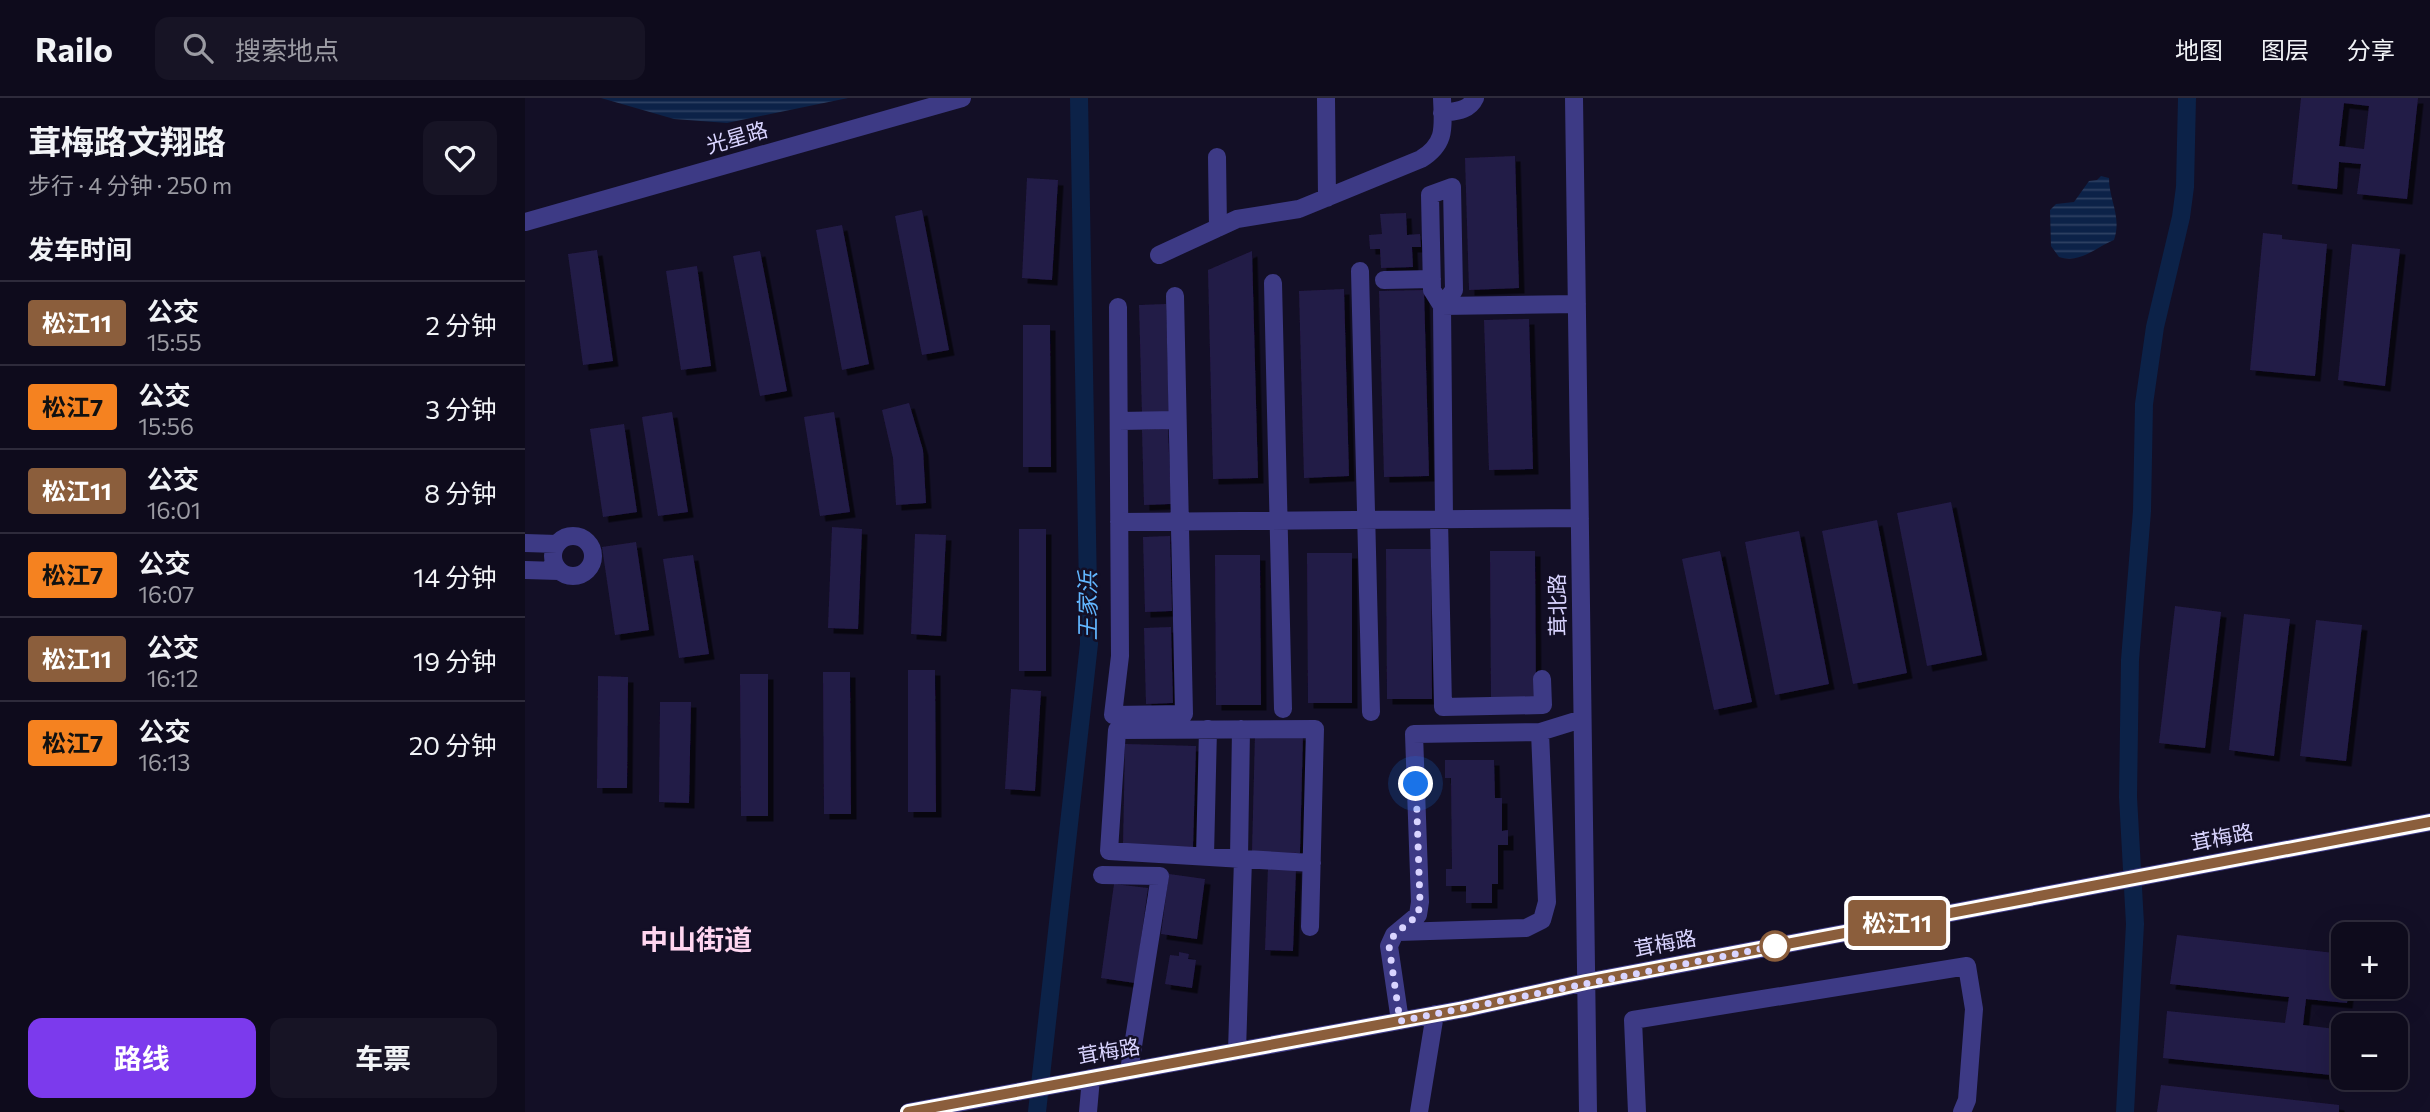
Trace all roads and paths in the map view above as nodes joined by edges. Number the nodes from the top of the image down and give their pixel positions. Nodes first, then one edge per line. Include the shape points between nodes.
1 (962, 98) edge
2 (1326, 98) edge
3 (1475, 98) edge
4 (1574, 98) edge
5 (1442, 106) edge
6 (1217, 157) dead end
7 (1327, 198) junction
8 (525, 222) edge
9 (1218, 228) junction
10 (1159, 255) dead end
11 (1360, 271) dead end
12 (1431, 279) junction
13 (1384, 280) dead end
14 (1273, 283) dead end
15 (1175, 296) dead end
16 (1577, 304) junction
17 (1442, 306) junction
18 (1118, 307) dead end
19 (1177, 420) junction
20 (1119, 421) junction
21 (1580, 518) junction
22 (1442, 519) junction
23 (1366, 520) junction
24 (1179, 521) junction
25 (1279, 521) junction
26 (1119, 522) junction
27 (525, 543) edge
28 (557, 544) junction
29 (525, 570) edge
30 (559, 570) junction
31 (1542, 679) dead end
32 (1283, 709) dead end
33 (1371, 712) dead end
34 (1583, 719) junction
35 (1209, 729) junction
36 (1241, 729) junction
37 (1540, 732) junction
38 (2430, 822) edge
39 (1205, 856) junction
40 (1241, 859) junction
41 (1312, 863) junction
42 (1102, 875) dead end
43 (1310, 927) dead end
44 (1398, 932) junction
45 (1586, 982) junction
46 (1435, 1014) junction
47 (1400, 1021) junction
48 (1237, 1051) junction
49 (1129, 1071) junction
50 (1091, 1078) junction
51 (995, 1101) edge
52 (909, 1112) edge
53 (1088, 1112) edge
54 (1419, 1112) edge
55 (1588, 1112) edge
56 (1637, 1112) edge
57 (1962, 1112) edge

1 - 8 street, 光星路
2 - 7 street
3 - 5 street via 1465,109
4 - 16 street, 茸北路
5 - 7 street via 1443,129 1432,152
6 - 9 street
7 - 9 street via 1299,209 1237,219
9 - 10 street
11 - 23 street
12 - 13 street
12 - 17 street
12 - 17 street via 1430,195 1451,187 1454,289
14 - 25 street
15 - 19 street
16 - 17 street
16 - 21 street, 茸北路
17 - 22 street
18 - 20 street
19 - 20 street
19 - 24 street
20 - 26 street
21 - 22 street
21 - 34 street, 茸北路
22 - 23 street
22 - 31 street via 1443,707 1543,705
23 - 25 street
23 - 33 street
24 - 25 street
24 - 26 street
24 - 26 street via 1184,713 1113,715 1120,656
25 - 32 street
27 - 28 street
28 - 30 street via 553,561
28 - 30 street via 575,536 588,542 593,555 589,568 578,576
29 - 30 street
34 - 37 street
34 - 45 street, 茸北路
35 - 36 street
35 - 39 street
35 - 39 street via 1117,730 1109,851
36 - 40 street
36 - 41 street via 1315,729
37 - 44 street via 1413,734 1420,902 1418,915
37 - 44 street via 1547,902 1542,920 1526,928
38 - 45 street, 茸梅路
39 - 40 street
40 - 41 street
40 - 48 street
41 - 43 street
42 - 49 street via 1160,876
44 - 47 street via 1389,946
45 - 46 street, 茸梅路
45 - 55 street, 茸北路
46 - 47 street, 茸梅路
46 - 54 street
47 - 48 street, 茸梅路
48 - 49 street, 茸梅路
49 - 50 street, 茸梅路
50 - 51 street, 茸梅路
50 - 53 street
51 - 52 street, 茸梅路
56 - 57 street via 1633,1020 1967,966 1974,1009 1967,1100

